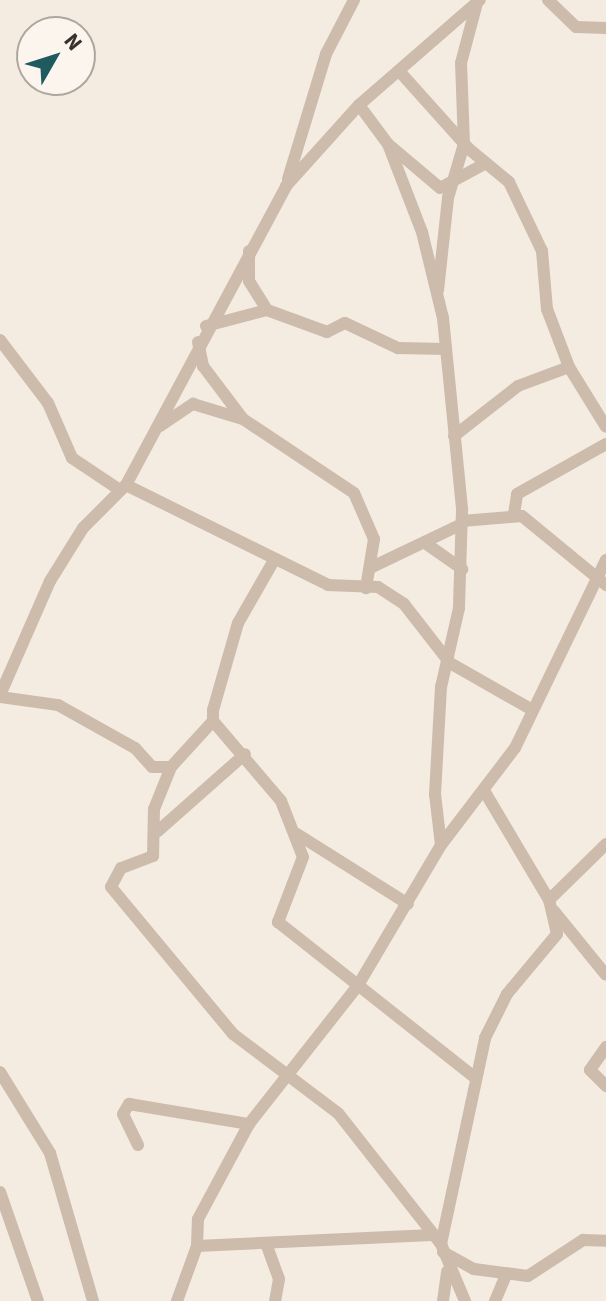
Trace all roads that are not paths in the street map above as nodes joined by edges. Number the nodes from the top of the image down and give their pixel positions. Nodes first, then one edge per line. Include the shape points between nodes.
1 (354, 0) edge
2 (548, 0) edge
3 (479, 1) edge
4 (606, 28) edge
5 (400, 72) junction
6 (359, 105) junction
7 (388, 144) junction
8 (464, 144) junction
9 (486, 163) junction
10 (286, 186) junction
11 (451, 186) junction
12 (250, 244) junction
13 (437, 293) junction
14 (267, 310) junction
15 (206, 326) junction
16 (0, 340) edge
17 (198, 342) junction
18 (446, 349) junction
19 (569, 367) junction
20 (243, 419) junction
21 (606, 427) edge
22 (156, 429) junction
23 (454, 436) junction
24 (606, 444) edge
25 (123, 488) junction
26 (514, 514) junction
27 (462, 522) junction
28 (428, 545) junction
29 (606, 560) edge
30 (273, 562) junction
31 (372, 567) junction
32 (462, 569) junction
33 (601, 582) edge
34 (366, 588) junction
35 (450, 663) junction
36 (0, 696) edge
37 (529, 708) junction
38 (213, 721) junction
39 (245, 754) junction
40 (171, 767) junction
41 (485, 792) junction
42 (158, 831) junction
43 (294, 832) junction
44 (606, 844) edge
45 (441, 845) junction
46 (408, 904) junction
47 (550, 904) junction
48 (606, 975) edge
49 (357, 987) junction
50 (606, 1047) edge
51 (0, 1072) edge
52 (288, 1075) junction
53 (473, 1076) junction
54 (606, 1086) edge
55 (249, 1124) junction
56 (138, 1145) dead end
57 (0, 1192) edge
58 (606, 1241) edge
59 (439, 1244) junction
60 (197, 1246) junction
61 (267, 1246) junction
62 (447, 1271) junction
63 (507, 1273) junction
64 (38, 1301) edge
65 (93, 1301) edge
66 (177, 1301) edge
67 (275, 1301) edge
68 (443, 1301) edge
69 (465, 1301) edge
70 (495, 1301) edge

1 - 10 street via 326,54
2 - 4 street via 576,27
3 - 5 street
3 - 8 street via 461,63
5 - 6 street
5 - 8 street
6 - 7 street
6 - 10 street
7 - 11 street via 428,182
7 - 13 street
8 - 9 street
8 - 11 street
9 - 11 street
9 - 19 street via 509,182 542,251 547,309
10 - 12 street
11 - 13 street
12 - 14 street via 249,281
12 - 15 street
13 - 18 street
14 - 15 street
14 - 18 street via 327,332 345,323 398,348
15 - 17 street
16 - 25 street via 48,403 72,458
17 - 20 street via 203,366
17 - 22 street
18 - 23 street
19 - 21 street
19 - 23 street via 518,386
20 - 22 street via 193,404
20 - 31 street via 354,493 370,522
22 - 25 street
23 - 27 street
24 - 26 street via 517,494
25 - 30 street
25 - 36 street via 66,554 17,644
26 - 27 street
26 - 33 street
27 - 28 street
27 - 32 street
28 - 31 street
28 - 32 street
29 - 33 street
30 - 34 street via 328,585
30 - 38 street via 238,623
31 - 34 street
32 - 35 street
33 - 37 street
34 - 35 street via 404,604
35 - 37 street
35 - 45 street via 441,687 435,794
36 - 40 street via 58,705 135,748 152,767
37 - 41 street via 515,748
38 - 39 street
38 - 40 street
39 - 42 street
39 - 43 street
40 - 42 street via 154,809
41 - 45 street
41 - 47 street
42 - 52 street via 153,856 121,868 111,887 233,1034
43 - 46 street
43 - 49 street via 303,857 278,922
44 - 47 street
45 - 46 street
46 - 49 street
47 - 48 street
47 - 53 street via 553,946 507,994
49 - 52 street
49 - 53 street
50 - 54 street via 590,1070
51 - 65 street via 50,1153
52 - 55 street
52 - 59 street via 338,1113
53 - 59 street
55 - 56 street via 129,1104 123,1114
55 - 60 street via 198,1219
57 - 64 street
58 - 63 street via 583,1240 528,1276
59 - 61 street via 369,1233
59 - 62 street
59 - 63 street via 474,1269
60 - 61 street
60 - 66 street
61 - 67 street via 279,1279
62 - 68 street
62 - 69 street
63 - 70 street

